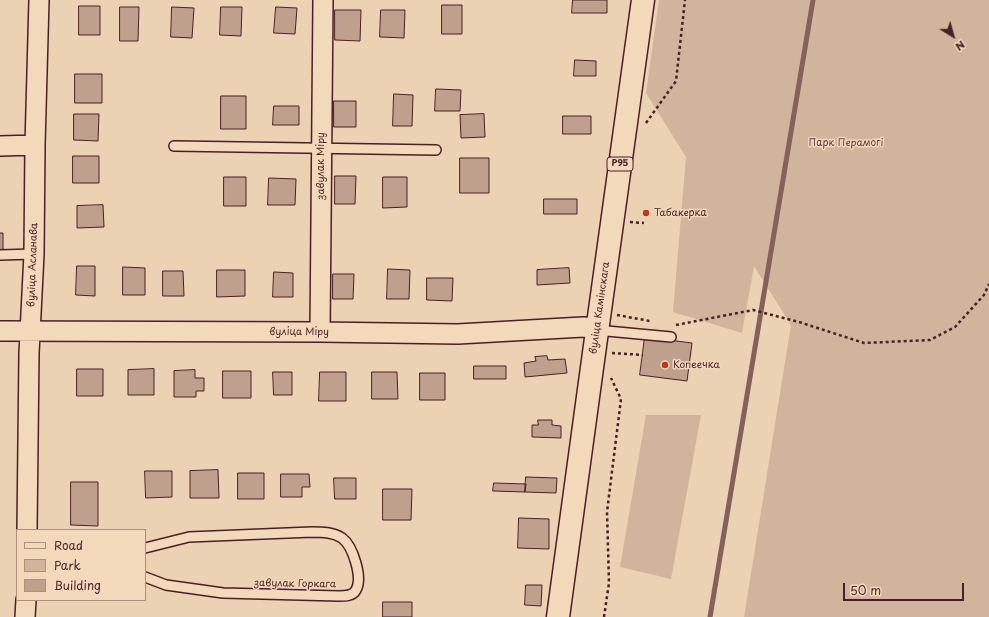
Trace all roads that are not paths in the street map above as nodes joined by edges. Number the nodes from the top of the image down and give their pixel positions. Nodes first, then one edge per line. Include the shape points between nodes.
1 (39, 0) edge
2 (323, 0) edge
3 (643, 0) edge
4 (35, 145) junction
5 (0, 146) edge
6 (174, 146) dead end
7 (321, 149) junction
8 (436, 150) dead end
9 (34, 254) junction
10 (0, 255) edge
11 (597, 328) junction
12 (0, 331) edge
13 (30, 331) junction
14 (320, 332) junction
15 (671, 337) dead end
16 (27, 529) edge
17 (146, 548) edge
18 (146, 577) edge
19 (26, 601) edge
20 (25, 617) edge
21 (558, 617) edge

1 - 4 street, вуліца Асланава
2 - 7 street, завулак Міру
3 - 11 main road, вуліца Камінскага / Р95
4 - 5 street
4 - 9 street, вуліца Асланава
6 - 7 lane
7 - 8 lane
7 - 14 street, завулак Міру
9 - 10 lane
9 - 13 street, вуліца Асланава
11 - 14 street, вуліца Міру via 458,334
11 - 15 lane
11 - 21 main road, вуліца Камінскага / Р95
12 - 13 street, вуліца Міру
13 - 14 street, вуліца Міру
13 - 16 street, вуліца Асланава
17 - 18 lane, завулак Горкага via 189,537 332,533 343,539 351,549 358,571 358,583 356,591 350,595 340,596 223,593 166,585
19 - 20 street

